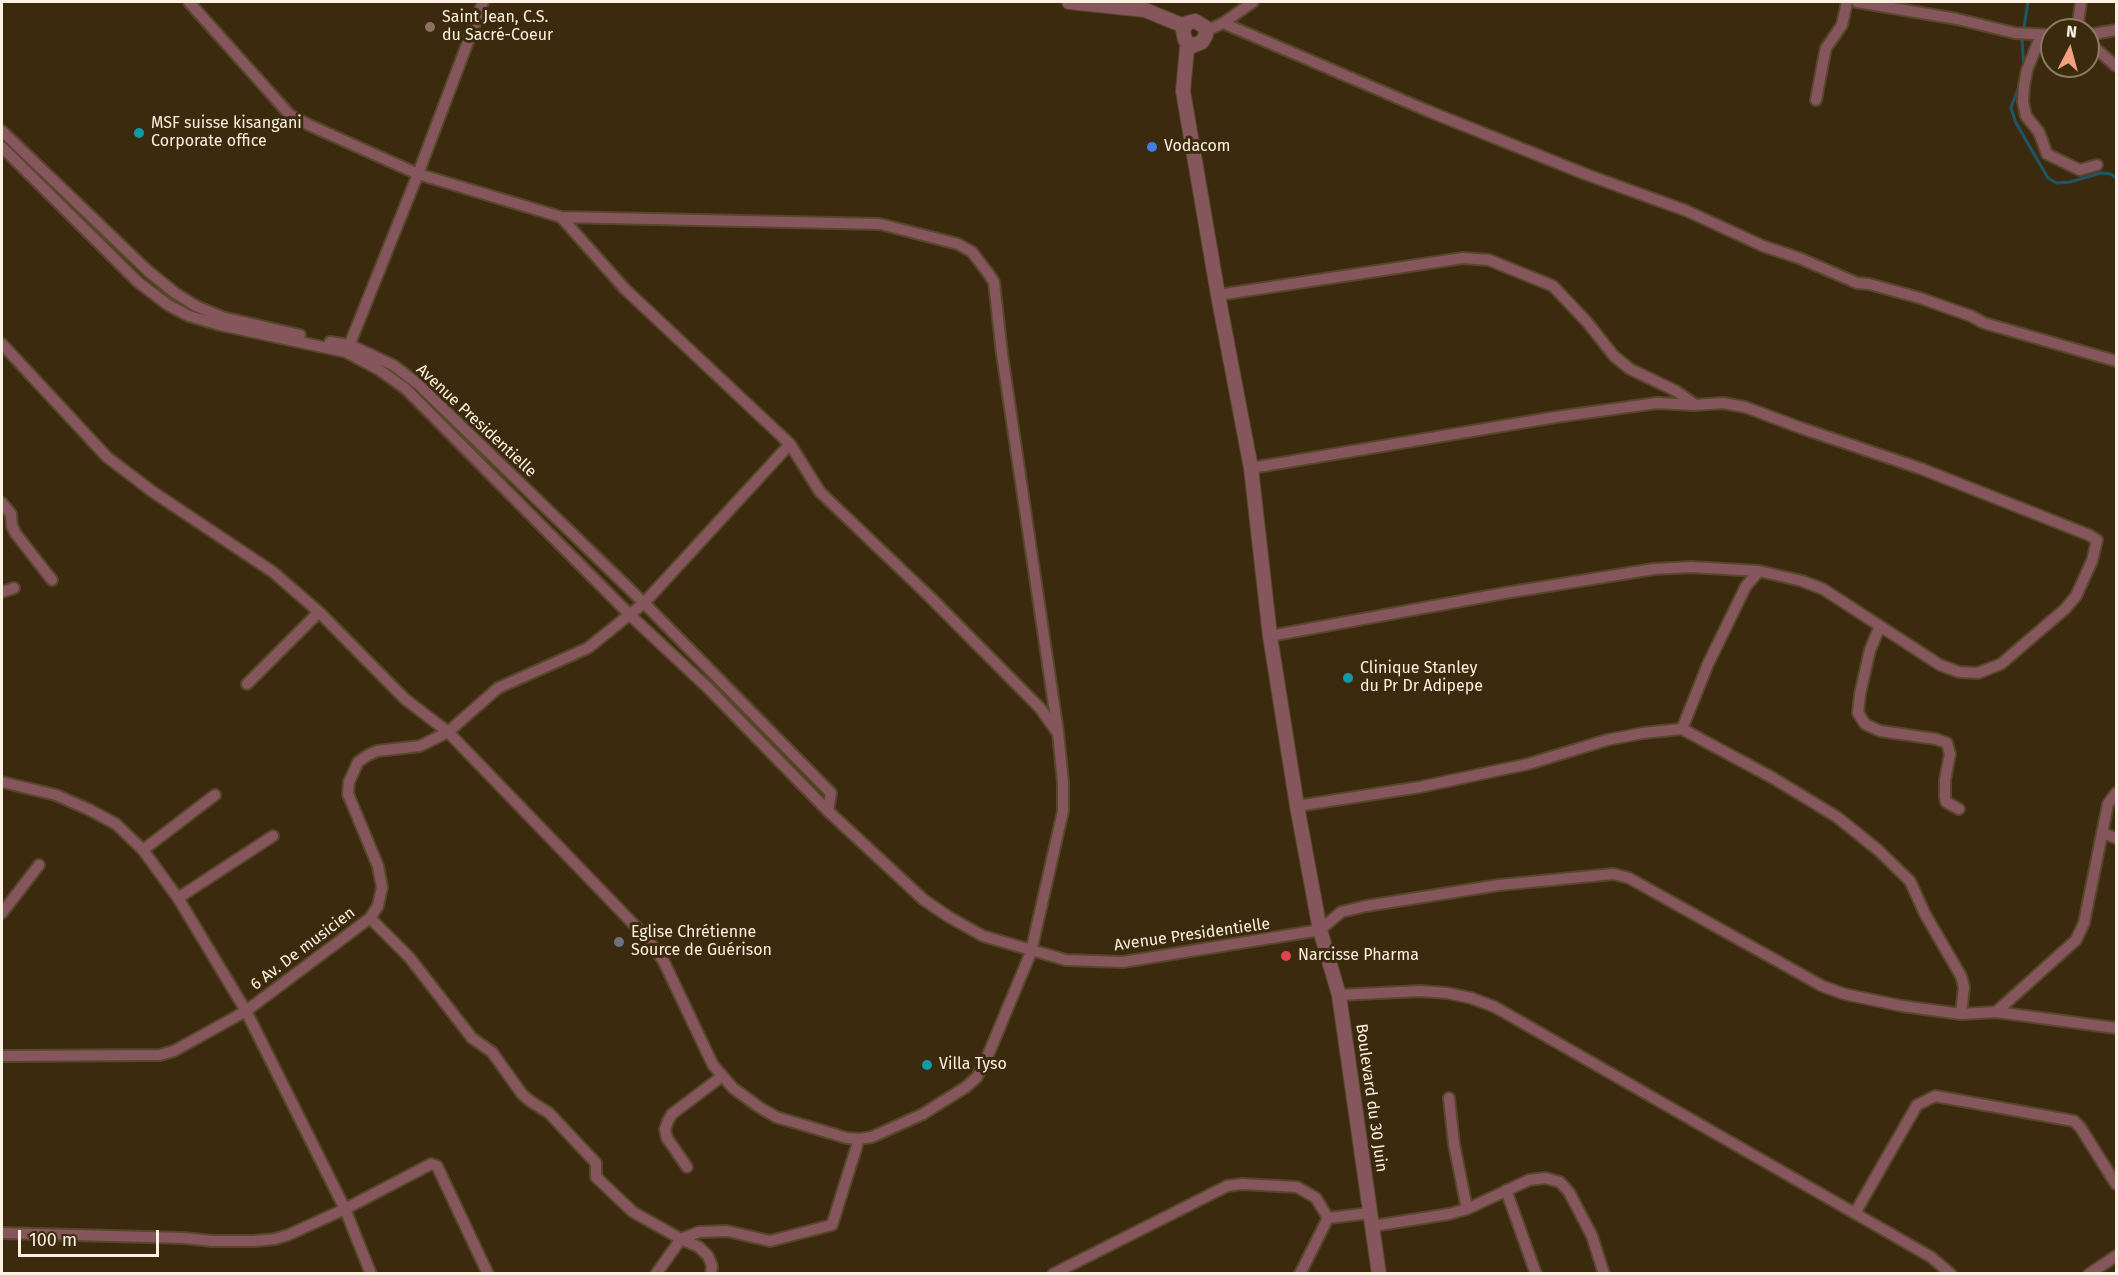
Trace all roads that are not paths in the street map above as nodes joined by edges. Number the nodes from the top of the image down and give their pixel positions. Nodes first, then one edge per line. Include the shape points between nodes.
1 (189, 2) edge
2 (483, 2) edge
3 (1069, 2) edge
4 (1253, 2) edge
5 (1847, 2) edge
6 (1857, 2) edge
7 (2081, 2) edge
8 (2079, 18) edge
9 (1223, 23) junction
10 (1184, 26) junction
11 (2116, 30) edge
12 (1206, 31) junction
13 (2100, 33) edge
14 (2040, 35) edge
15 (2040, 40) edge
16 (1187, 48) junction
17 (2100, 52) edge
18 (2116, 66) edge
19 (1816, 100) dead end
20 (2, 131) edge
21 (2, 147) edge
22 (2097, 165) dead end
23 (418, 174) junction
24 (561, 217) junction
25 (148, 272) junction
26 (138, 282) junction
27 (1218, 295) junction
28 (221, 321) junction
29 (2, 344) edge
30 (348, 349) junction
31 (2116, 361) edge
32 (1695, 405) junction
33 (790, 444) junction
34 (1251, 468) junction
35 (2, 503) edge
36 (1759, 571) junction
37 (52, 579) dead end
38 (14, 588) dead end
39 (2, 592) edge
40 (644, 603) junction
41 (319, 612) junction
42 (630, 615) junction
43 (1880, 626) junction
44 (1270, 636) junction
45 (721, 679) junction
46 (247, 684) dead end
47 (708, 688) junction
48 (1682, 729) junction
49 (448, 732) junction
50 (1058, 732) junction
51 (2, 782) edge
52 (2116, 793) edge
53 (215, 795) dead end
54 (1297, 806) junction
55 (1959, 809) dead end
56 (828, 811) junction
57 (2102, 833) junction
58 (273, 836) dead end
59 (2116, 838) edge
60 (143, 850) junction
61 (39, 865) dead end
62 (178, 898) junction
63 (2, 913) edge
64 (370, 918) junction
65 (1320, 930) junction
66 (1031, 952) junction
67 (1339, 995) junction
68 (246, 1011) junction
69 (1996, 1012) junction
70 (1961, 1014) junction
71 (2116, 1028) edge
72 (2, 1056) edge
73 (722, 1077) junction
74 (1449, 1098) dead end
75 (859, 1139) junction
76 (687, 1167) dead end
77 (2116, 1184) edge
78 (1506, 1190) junction
79 (345, 1209) junction
80 (1467, 1209) junction
81 (1855, 1213) junction
82 (1328, 1218) junction
83 (1372, 1220) junction
84 (2, 1233) edge
85 (681, 1239) junction
86 (2116, 1258) edge
87 (371, 1274) edge
88 (488, 1274) edge
89 (656, 1274) edge
90 (711, 1274) edge
91 (1053, 1274) edge
92 (1300, 1274) edge
93 (1379, 1274) edge
94 (1536, 1274) edge
95 (1604, 1274) edge
96 (1951, 1274) edge
97 (2089, 1274) edge

1 - 23 street via 290,115
2 - 23 street
3 - 10 street via 1145,10
4 - 9 street
5 - 19 street via 1842,25 1826,48
6 - 14 street
7 - 8 street
9 - 12 street
9 - 31 street via 1428,111 1687,211 1857,283 1920,298 1984,323
10 - 12 street via 1195,21
10 - 16 street, Boulevard du 30 Juin via 1183,37 1190,44
11 - 13 street
12 - 16 street via 1202,42
15 - 22 street via 2024,86 2022,102 2026,116 2039,132 2047,154 2080,170
16 - 27 street, Boulevard du 30 Juin via 1183,92
17 - 18 street
20 - 25 street, Avenue Presidentielle
21 - 26 street, Avenue Presidentielle
23 - 24 street
23 - 30 street
24 - 33 street via 625,289
24 - 50 street via 880,224 958,244 972,252 994,282
25 - 26 street
25 - 28 street, Avenue Presidentielle
26 - 28 street, Avenue Presidentielle via 189,316
27 - 32 street via 1463,258 1489,260 1553,286 1614,356
27 - 34 street, Boulevard du 30 Juin
28 - 30 street, Avenue Presidentielle
29 - 41 street via 107,457 273,572
30 - 40 street, Avenue Presidentielle via 393,365 418,384
30 - 42 street, Avenue Presidentielle via 406,389
32 - 34 street via 1658,403 1556,417
32 - 43 street via 1723,403 1745,407 1922,469 2097,540 2076,596 2001,664 1978,673 1959,672 1940,665
33 - 40 street, 6 Av. De musicien
33 - 50 street via 820,492 929,596 1040,708
34 - 44 street, Boulevard du 30 Juin
35 - 37 street via 11,514 16,534
36 - 43 street via 1823,589
36 - 44 street via 1654,569
36 - 48 street via 1746,586
38 - 39 street
40 - 42 street, 6 Av. De musicien
40 - 45 street, Avenue Presidentielle
41 - 46 street
41 - 49 street via 405,699
42 - 47 street, Avenue Presidentielle
42 - 49 street, 6 Av. De musicien via 588,648 498,688
43 - 55 street via 1870,650 1858,712 1865,724 1880,731 1947,743 1950,754 1945,797
44 - 54 street, Boulevard du 30 Juin
45 - 47 street
45 - 56 street, Avenue Presidentielle via 831,793
47 - 56 street, Avenue Presidentielle
48 - 54 street via 1607,740 1528,764 1420,787
48 - 70 street via 1837,817 1910,881 1961,976
49 - 64 street, 6 Av. De musicien via 420,746 377,751 358,762 353,772 348,794 381,876 381,897
49 - 73 street via 645,936 663,960
50 - 66 street via 1063,811
51 - 60 street via 56,795 88,809 116,824
52 - 57 street via 2108,804
53 - 60 street
54 - 65 street, Boulevard du 30 Juin
56 - 66 street, Avenue Presidentielle via 941,912 983,936
57 - 59 street
57 - 69 street via 2084,922 2076,940
58 - 62 street
60 - 62 street
61 - 63 street
62 - 68 street
64 - 68 street, 6 Av. De musicien
64 - 85 street via 409,957 472,1038 492,1052 522,1094 549,1113 596,1163 596,1177 633,1212
65 - 66 street, Avenue Presidentielle via 1124,962 1066,960
65 - 67 street, Boulevard du 30 Juin
65 - 70 street via 1341,912 1366,906 1499,885 1613,874 1629,878 1822,986 1871,1000
66 - 75 street via 977,1077 923,1114
67 - 81 street via 1420,991 1471,998 1495,1007
67 - 83 street, Boulevard du 30 Juin
68 - 72 street, 6 Av. De musicien via 160,1055
68 - 79 street
69 - 70 street
69 - 71 street
73 - 75 street via 776,1117
73 - 76 street via 668,1121 667,1138
74 - 80 street
75 - 85 street via 832,1225 770,1241 720,1231 699,1232
77 - 81 street via 2074,1121 1935,1096 1917,1105
78 - 80 street
78 - 94 street
78 - 95 street via 1529,1180 1545,1178 1560,1182 1592,1236
79 - 84 street via 288,1235 254,1241
79 - 87 street
79 - 88 street via 424,1166 434,1165
80 - 83 street
81 - 96 street via 1930,1257
82 - 83 street
82 - 91 street via 1316,1198 1297,1187 1227,1186
82 - 92 street
83 - 93 street, Boulevard du 30 Juin
85 - 89 street
85 - 90 street via 708,1256
86 - 97 street

